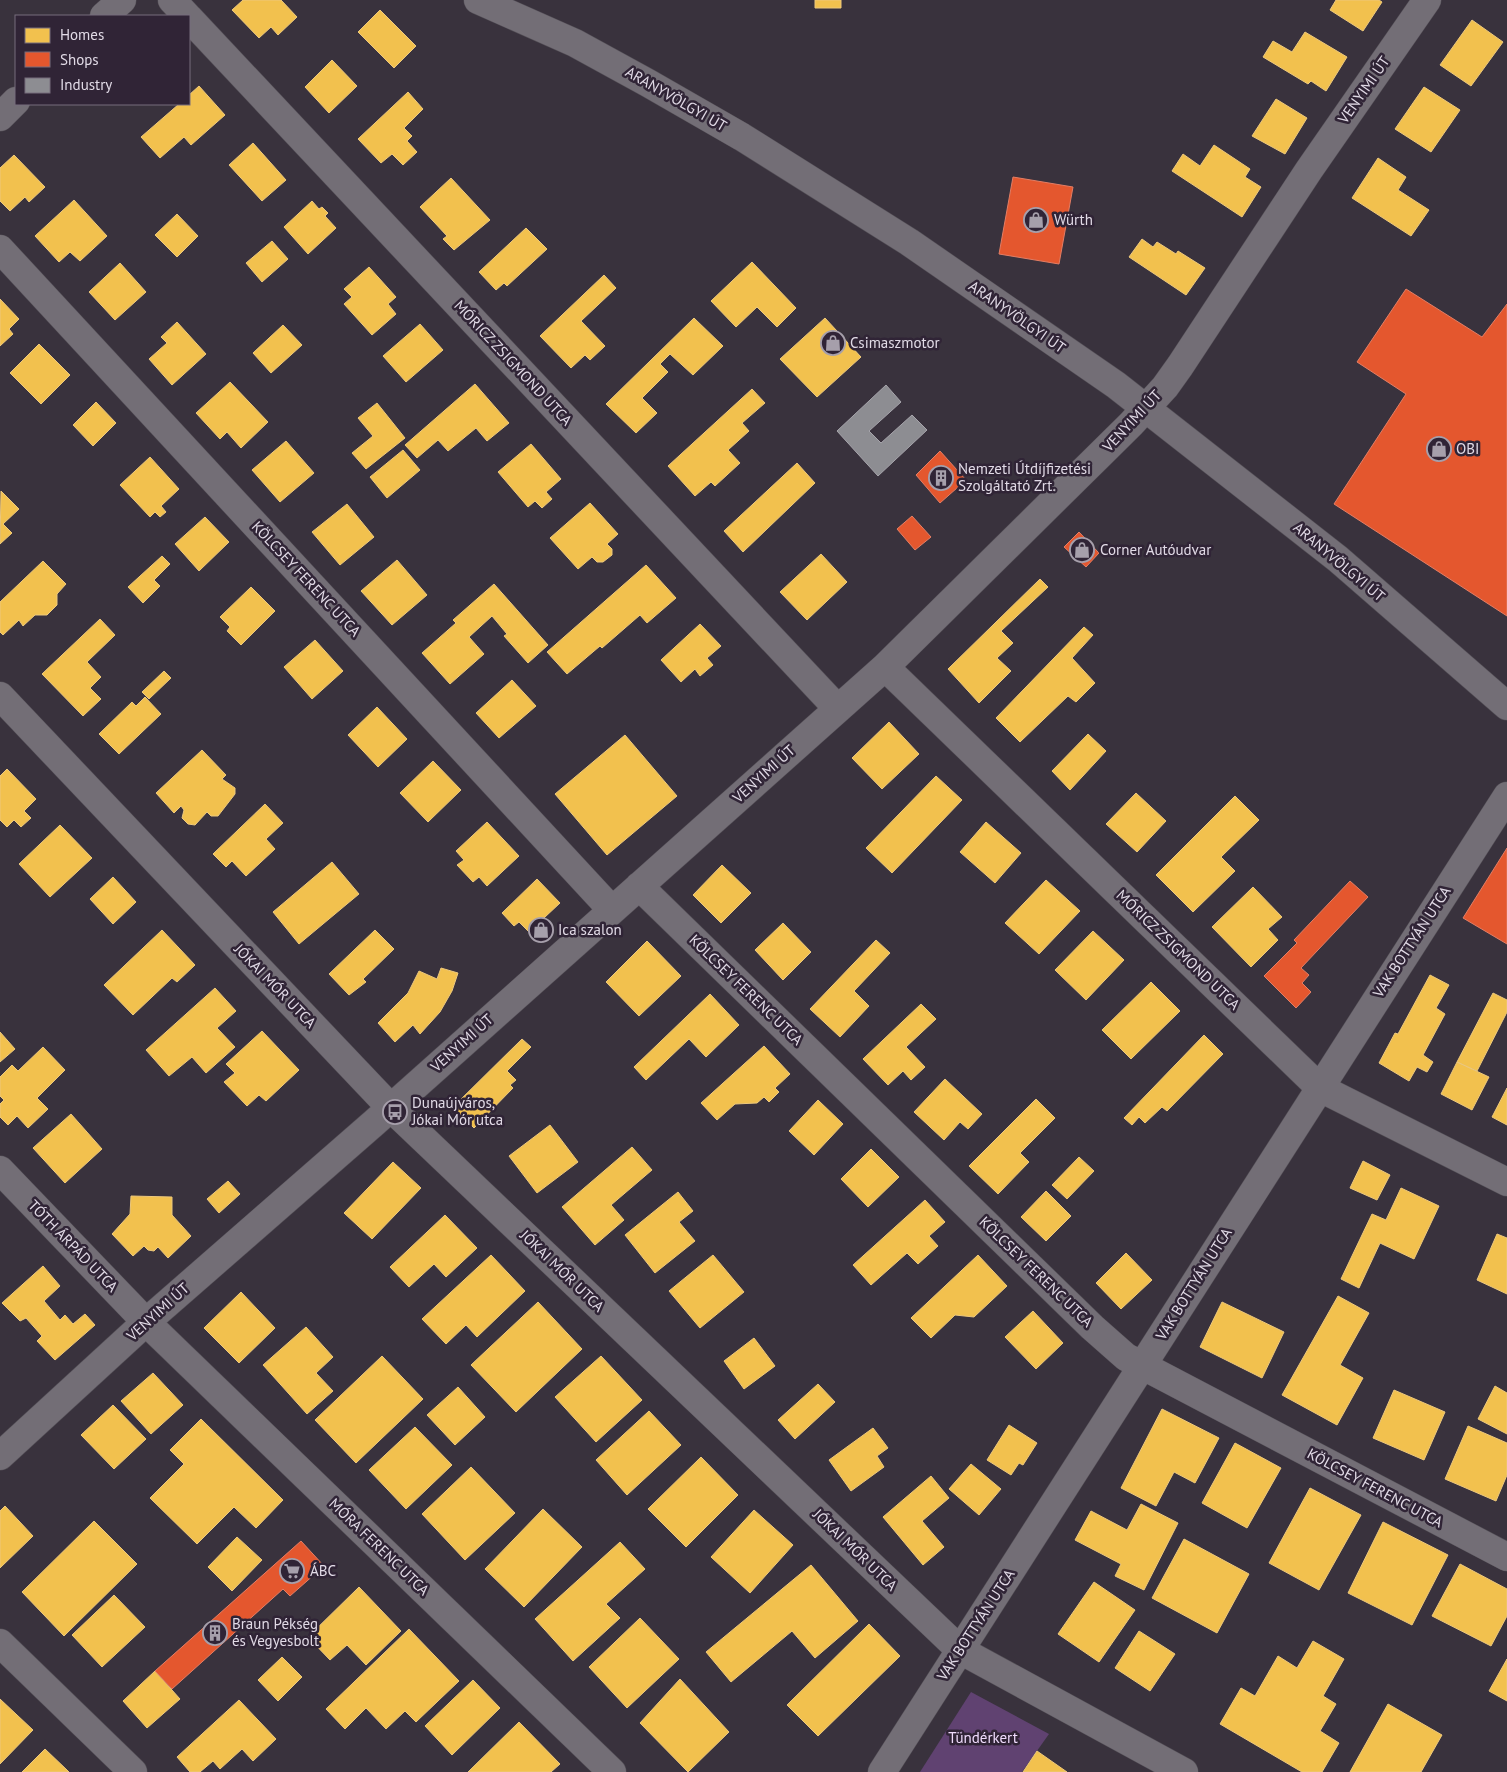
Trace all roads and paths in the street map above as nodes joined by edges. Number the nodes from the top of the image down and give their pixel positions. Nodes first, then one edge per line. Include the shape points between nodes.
1 (122, 0) edge
2 (172, 0) edge
3 (478, 0) edge
4 (1427, 0) edge
5 (105, 15) edge
6 (186, 15) edge
7 (190, 19) edge
8 (15, 102) edge
9 (0, 117) edge
10 (0, 249) edge
11 (1146, 408) junction
12 (885, 667) junction
13 (0, 696) edge
14 (1507, 706) edge
15 (838, 708) junction
16 (1507, 796) edge
17 (639, 886) junction
18 (611, 910) junction
19 (1320, 1088) junction
20 (391, 1108) junction
21 (0, 1170) edge
22 (1507, 1182) edge
23 (146, 1322) junction
24 (1142, 1366) junction
25 (0, 1456) edge
26 (1507, 1557) edge
27 (0, 1643) edge
28 (960, 1650) junction
29 (133, 1772) edge
30 (612, 1772) edge
31 (882, 1772) edge
32 (1184, 1772) edge

1 - 5 street
2 - 6 street, MÓRICZ ZSIGMOND UTCA
3 - 11 street, ARANYVÖLGYI ÚT via 576,43 742,137 909,242
4 - 11 street, VENYIMI ÚT via 1309,170 1190,351
7 - 15 street, MÓRICZ ZSIGMOND UTCA
8 - 9 street
10 - 18 street, KÖLCSEY FERENC UTCA
11 - 12 street, VENYIMI ÚT
11 - 14 street, ARANYVÖLGYI ÚT via 1338,559
12 - 15 street, VENYIMI ÚT
12 - 19 street, MÓRICZ ZSIGMOND UTCA
13 - 20 street, JÓKAI MÓR UTCA
15 - 17 street, VENYIMI ÚT
16 - 19 street, VAK BOTTYÁN UTCA
17 - 18 street, VENYIMI ÚT
17 - 24 street, KÖLCSEY FERENC UTCA via 1092,1327 1126,1357
18 - 20 street, VENYIMI ÚT
19 - 22 street, MÓRICZ ZSIGMOND UTCA
19 - 24 street, VAK BOTTYÁN UTCA
20 - 23 street, VENYIMI ÚT
20 - 28 street, JÓKAI MÓR UTCA
21 - 23 street, TÓTH ÁRPÁD UTCA
23 - 25 street, VENYIMI ÚT
23 - 30 street, MÓRA FERENC UTCA
24 - 26 street, KÖLCSEY FERENC UTCA
24 - 28 street, VAK BOTTYÁN UTCA
27 - 29 street
28 - 31 street, VAK BOTTYÁN UTCA
28 - 32 street, JÓKAI MÓR UTCA

